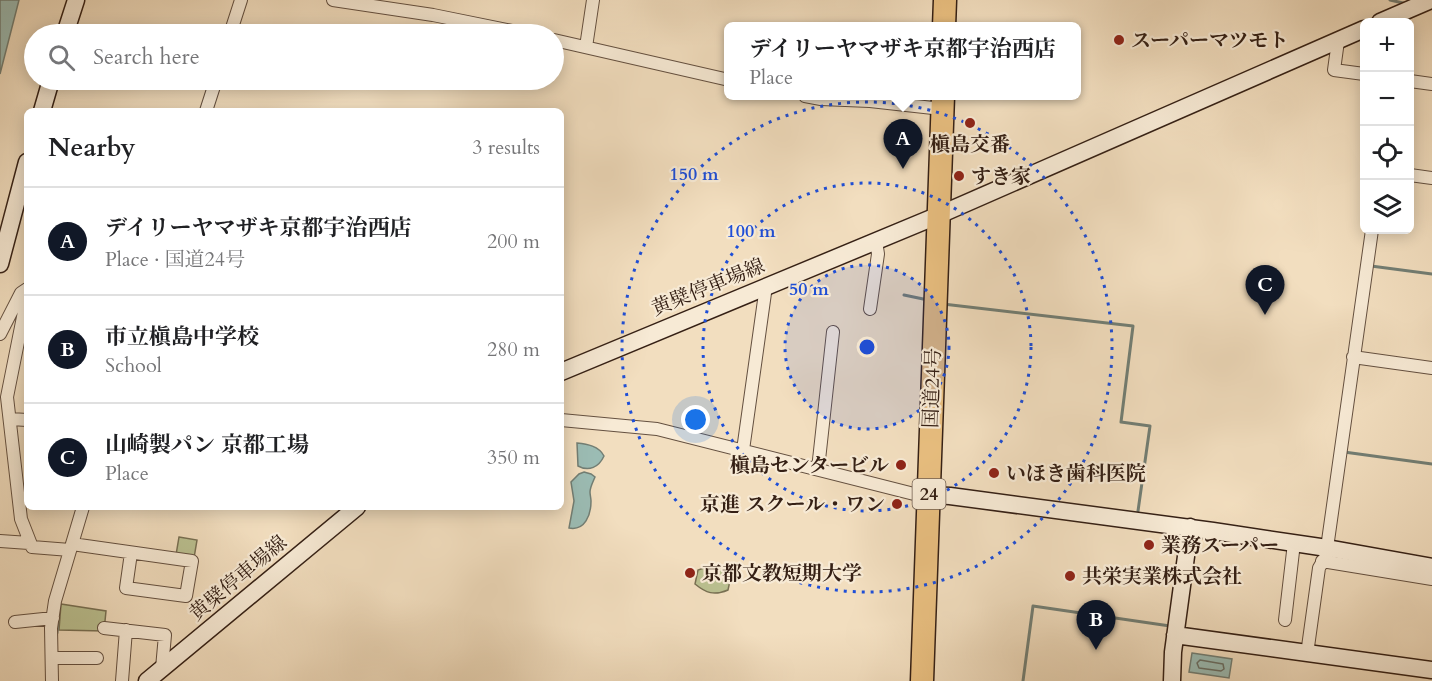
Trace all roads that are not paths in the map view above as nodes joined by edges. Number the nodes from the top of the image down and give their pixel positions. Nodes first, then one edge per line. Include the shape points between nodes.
1 (76, 0) edge
2 (241, 0) edge
3 (333, 0) edge
4 (593, 0) edge
5 (945, 0) edge
6 (1431, 0) edge
7 (1389, 18) edge
8 (944, 22) edge
9 (68, 24) edge
10 (233, 24) edge
11 (478, 24) edge
12 (1360, 31) edge
13 (1338, 41) junction
14 (564, 42) edge
15 (586, 46) junction
16 (1360, 73) edge
17 (724, 79) edge
18 (1414, 82) edge
19 (1432, 84) edge
20 (48, 90) edge
21 (213, 90) edge
22 (846, 100) edge
23 (942, 102) edge
24 (43, 108) edge
25 (207, 108) edge
26 (24, 173) edge
27 (1414, 175) edge
28 (1432, 177) edge
29 (939, 215) junction
30 (1371, 234) edge
31 (876, 241) junction
32 (0, 264) edge
33 (766, 286) junction
34 (24, 291) edge
35 (870, 309) dead end
36 (24, 312) edge
37 (833, 332) dead end
38 (0, 334) edge
39 (1353, 357) junction
40 (1432, 368) edge
41 (564, 371) edge
42 (10, 419) junction
43 (24, 420) edge
44 (564, 420) edge
45 (742, 450) junction
46 (818, 469) junction
47 (930, 495) junction
48 (22, 497) edge
49 (82, 510) edge
50 (353, 510) edge
51 (1190, 527) junction
52 (0, 541) edge
53 (29, 543) junction
54 (1294, 543) junction
55 (74, 546) junction
56 (1327, 552) junction
57 (131, 553) junction
58 (1386, 566) junction
59 (1432, 567) edge
60 (1432, 579) edge
61 (52, 618) junction
62 (1285, 620) dead end
63 (15, 622) dead end
64 (104, 628) dead end
65 (1176, 629) junction
66 (126, 630) junction
67 (1307, 648) junction
68 (56, 658) junction
69 (97, 658) dead end
70 (162, 668) junction
71 (1420, 673) edge
72 (51, 681) edge
73 (122, 681) edge
74 (147, 681) edge
75 (922, 681) edge
76 (1172, 681) edge

1 - 9 street
2 - 10 street
3 - 11 street
4 - 15 street
5 - 8 highway
6 - 7 street
12 - 13 street, 黄檗停車場線
13 - 16 street via 1334,70
13 - 29 street, 黄檗停車場線
14 - 15 street
15 - 17 street
18 - 19 street
20 - 24 street
21 - 25 street
22 - 23 street
23 - 29 highway, 国道24号 / 24
26 - 32 street
27 - 28 street
29 - 31 street, 黄檗停車場線
29 - 47 highway, 国道24号 / 24
30 - 39 street
31 - 33 street, 黄檗停車場線
31 - 35 street via 878,254
33 - 41 street, 黄檗停車場線
33 - 45 street
34 - 38 street
36 - 42 street via 7,397
37 - 46 street
39 - 40 street
39 - 56 street
42 - 43 street
42 - 48 street
44 - 45 street via 657,429
45 - 46 street
46 - 47 street
47 - 51 street
47 - 75 highway, 国道24号 / 24
48 - 53 street via 21,519
49 - 55 street
50 - 70 street, 黄檗停車場線
51 - 54 street
51 - 65 street
52 - 53 street
53 - 55 street via 32,547
54 - 56 street
54 - 62 street
55 - 57 street
55 - 61 street
56 - 58 street
56 - 67 street
57 - 57 street via 192,561 186,596 126,588
58 - 59 street
58 - 60 street
61 - 63 street
61 - 68 street
64 - 66 street
65 - 67 street
65 - 76 street
66 - 70 street via 165,634
66 - 73 street
67 - 71 street
68 - 69 street
68 - 72 street
70 - 74 street, 黄檗停車場線

